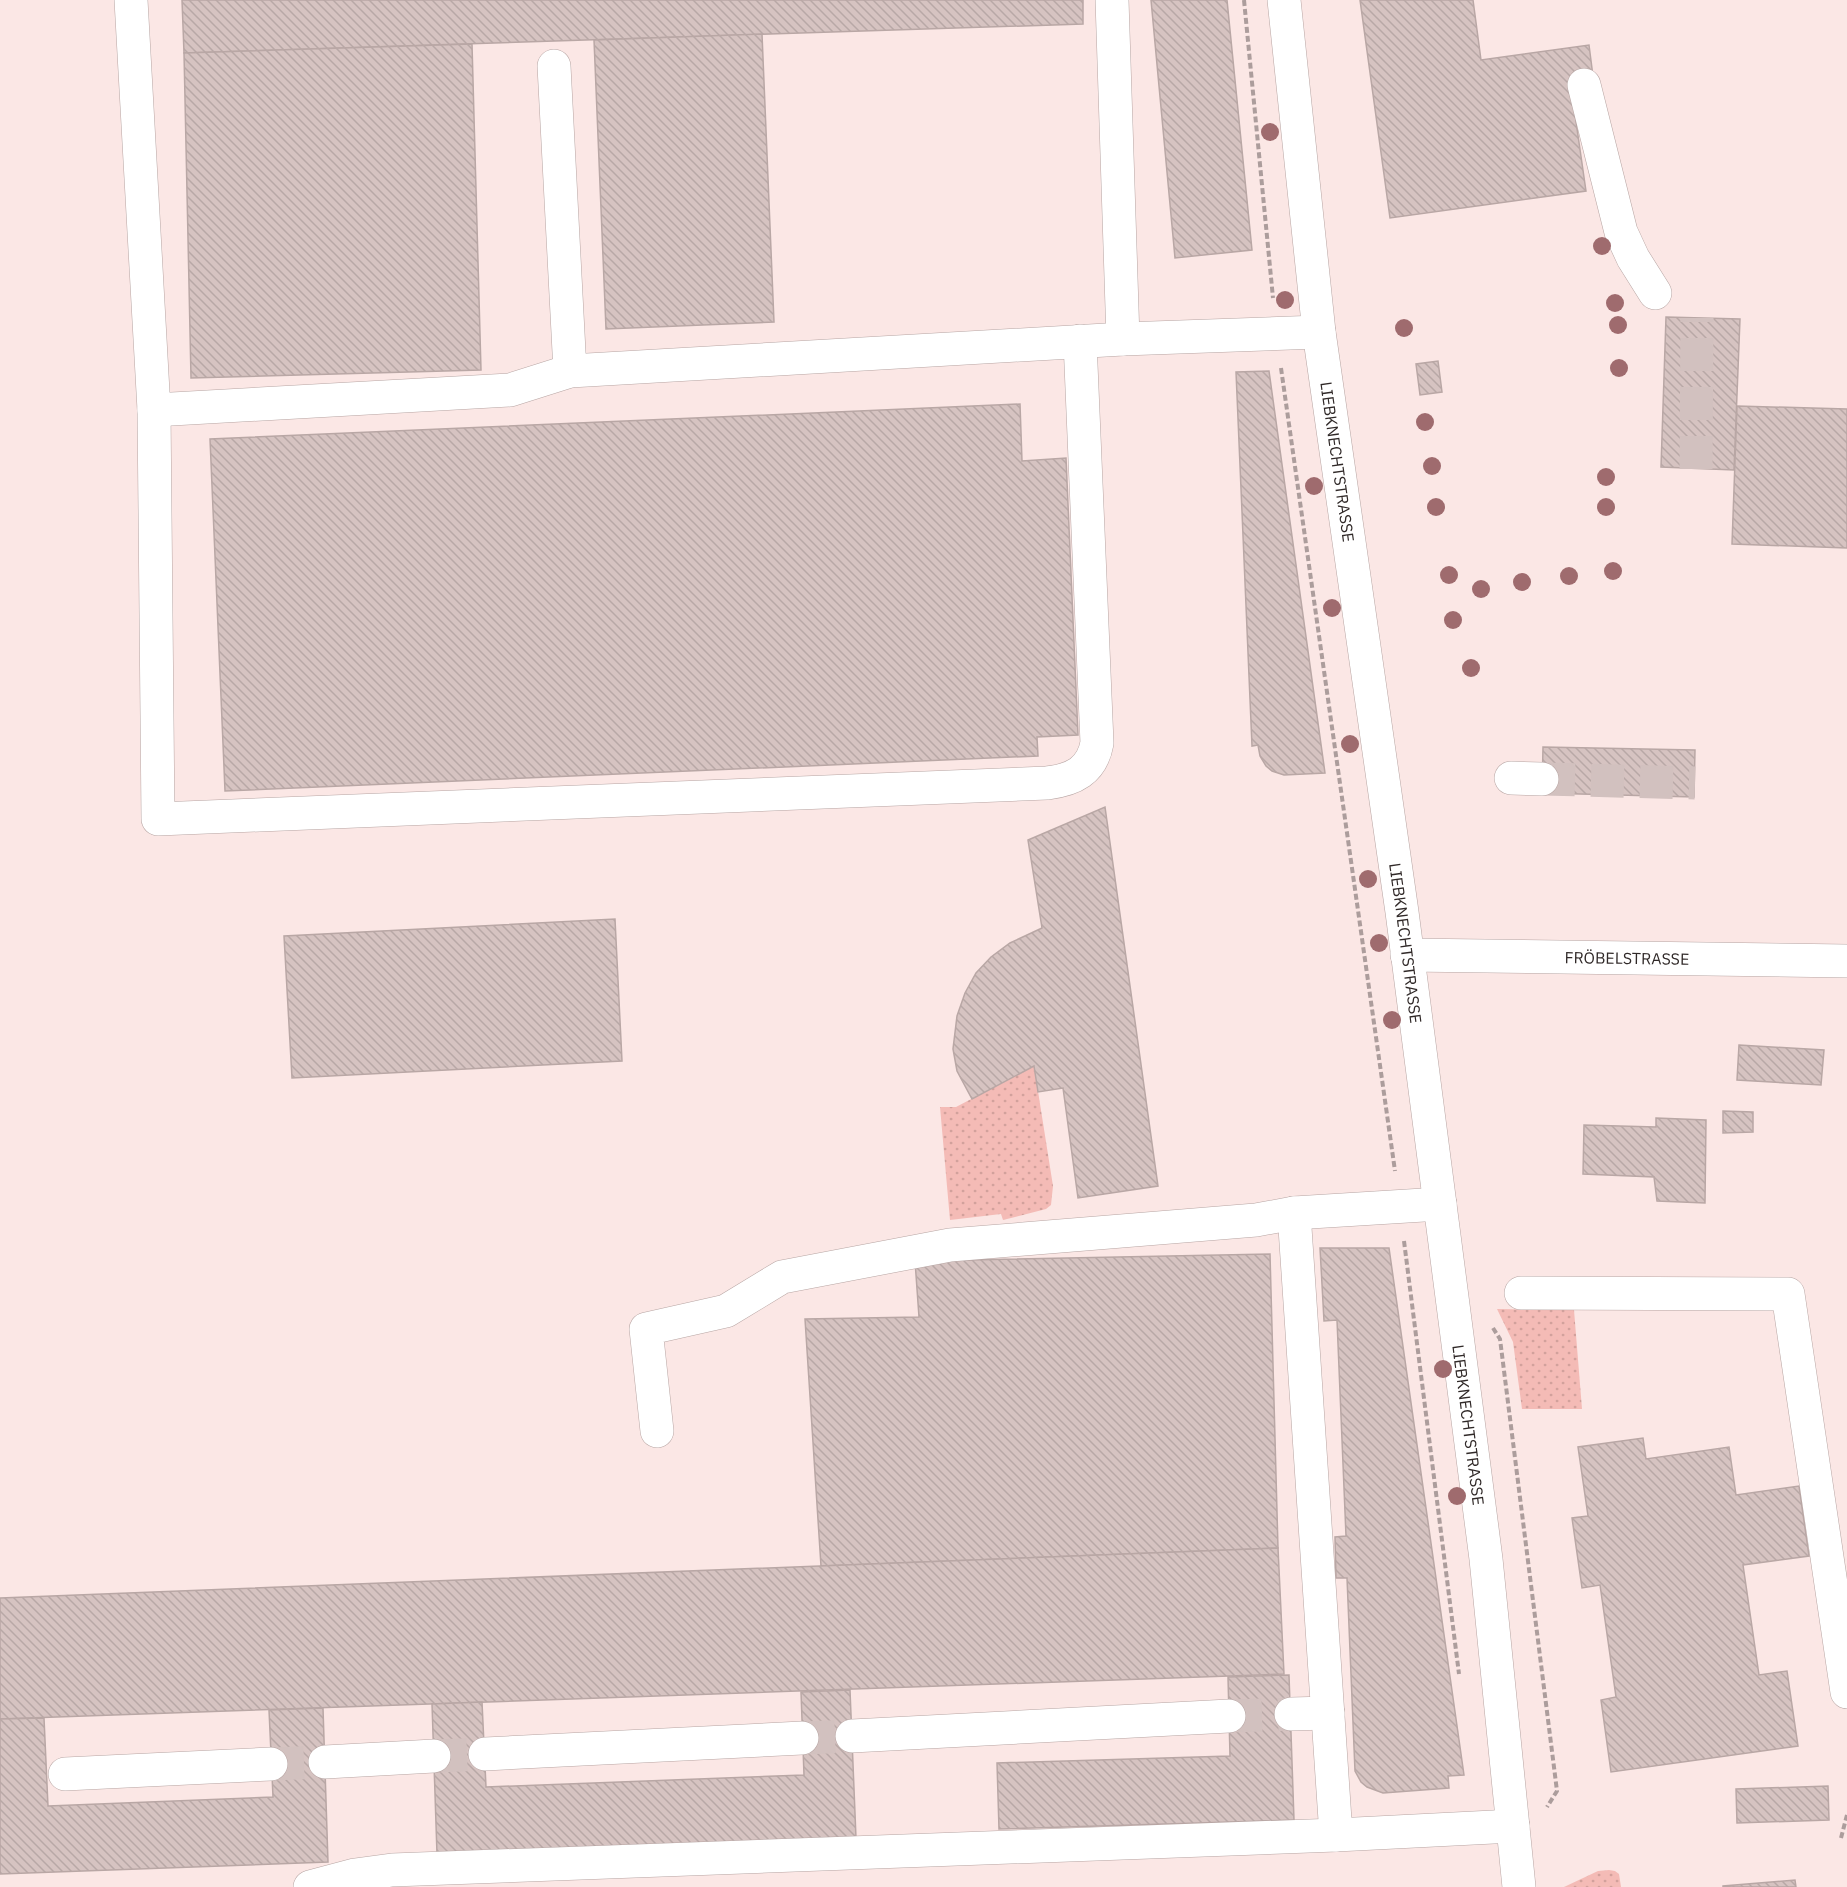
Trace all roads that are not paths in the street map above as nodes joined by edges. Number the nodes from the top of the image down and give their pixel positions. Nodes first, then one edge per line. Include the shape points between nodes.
1 (131, 0) edge
2 (1112, 0) edge
3 (1284, 0) edge
4 (554, 66) dead end
5 (1584, 86) dead end
6 (1655, 292) dead end
7 (1318, 332) junction
8 (1123, 339) junction
9 (1080, 341) junction
10 (570, 371) junction
11 (154, 410) junction
12 (1407, 955) junction
13 (1847, 961) edge
14 (1440, 1204) junction
15 (1294, 1213) junction
16 (1521, 1293) dead end
17 (657, 1431) dead end
18 (1847, 1692) edge
19 (1328, 1713) junction
20 (1291, 1714) tunnel mouth
21 (1229, 1716) tunnel mouth
22 (852, 1736) tunnel mouth
23 (802, 1738) tunnel mouth
24 (485, 1754) tunnel mouth
25 (434, 1756) tunnel mouth
26 (325, 1762) tunnel mouth
27 (271, 1764) tunnel mouth
28 (65, 1774) dead end
29 (1513, 1826) junction
30 (1336, 1835) junction
31 (310, 1887) edge
32 (1519, 1887) edge

1 - 11 street
2 - 8 street
3 - 7 street, LIEBKNECHTSTRASSE
4 - 10 street
5 - 6 street via 1621,232 1632,258
7 - 8 street
7 - 12 street, LIEBKNECHTSTRASSE
8 - 9 street
9 - 10 street
9 - 11 street via 1096,745 1084,769 1069,779 1047,783 158,819
10 - 11 street via 510,390
12 - 13 street, FRÖBELSTRASSE
12 - 14 street, LIEBKNECHTSTRASSE
14 - 15 street
14 - 29 street, LIEBKNECHTSTRASSE via 1486,1559
15 - 17 street via 1256,1220 950,1245 782,1277 726,1311 646,1329
15 - 19 street
16 - 18 street via 1788,1294
19 - 20 street
19 - 30 street
21 - 22 street
23 - 24 street
25 - 26 street
27 - 28 street
29 - 30 street
29 - 32 street, LIEBKNECHTSTRASSE
30 - 31 street via 392,1870

